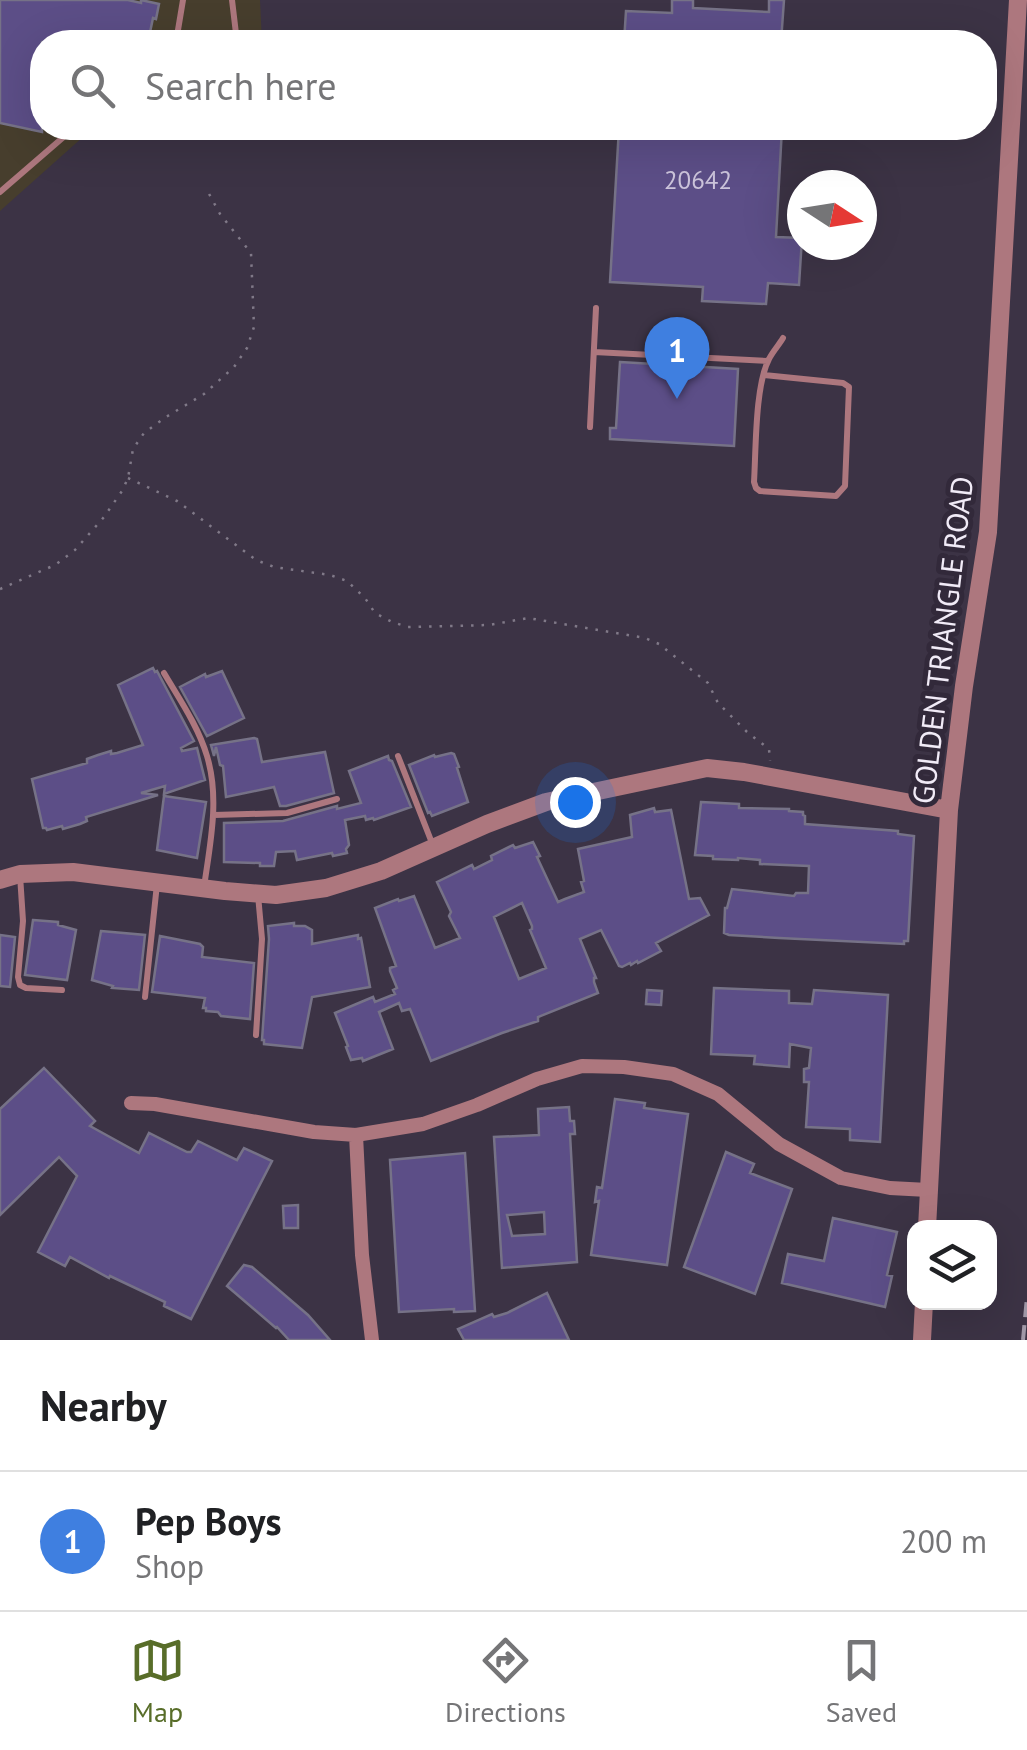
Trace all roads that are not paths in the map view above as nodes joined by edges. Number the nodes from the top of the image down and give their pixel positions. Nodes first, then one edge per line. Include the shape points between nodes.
1 (183, 0) edge
2 (232, 0) edge
3 (1018, 0) edge
4 (178, 30) edge
5 (236, 30) edge
6 (60, 140) edge
7 (0, 192) edge
8 (596, 308) dead end
9 (784, 338) dead end
10 (594, 352) junction
11 (767, 361) junction
12 (764, 376) junction
13 (590, 427) dead end
14 (164, 673) dead end
15 (398, 756) dead end
16 (337, 799) dead end
17 (949, 810) junction
18 (214, 815) junction
19 (435, 849) junction
20 (20, 874) junction
21 (0, 880) edge
22 (157, 883) junction
23 (204, 888) junction
24 (258, 894) junction
25 (62, 990) dead end
26 (145, 996) dead end
27 (256, 1035) dead end
28 (131, 1103) dead end
29 (356, 1135) junction
30 (928, 1190) junction
31 (927, 1220) edge
32 (924, 1310) edge
33 (372, 1340) edge
34 (922, 1340) edge

1 - 4 lane
2 - 5 lane
3 - 17 street, GOLDEN TRIANGLE ROAD via 988,532
6 - 7 lane
8 - 10 lane
9 - 11 lane
10 - 11 lane
10 - 13 lane
11 - 12 lane
12 - 12 lane via 756,488 836,496 845,486 849,387
14 - 18 lane via 208,758
15 - 19 lane
16 - 18 lane via 287,813
17 - 19 street via 708,768 546,802
17 - 30 street, GOLDEN TRIANGLE ROAD
18 - 23 lane
19 - 24 street via 326,888
20 - 21 street
20 - 22 street via 73,872
20 - 25 lane via 20,985
22 - 23 street
22 - 26 lane
23 - 24 street
24 - 27 lane
28 - 29 street
29 - 30 street via 423,1124 582,1066 624,1067 673,1074 718,1094 779,1144 841,1178
29 - 33 street
30 - 31 street, GOLDEN TRIANGLE ROAD
32 - 34 street

